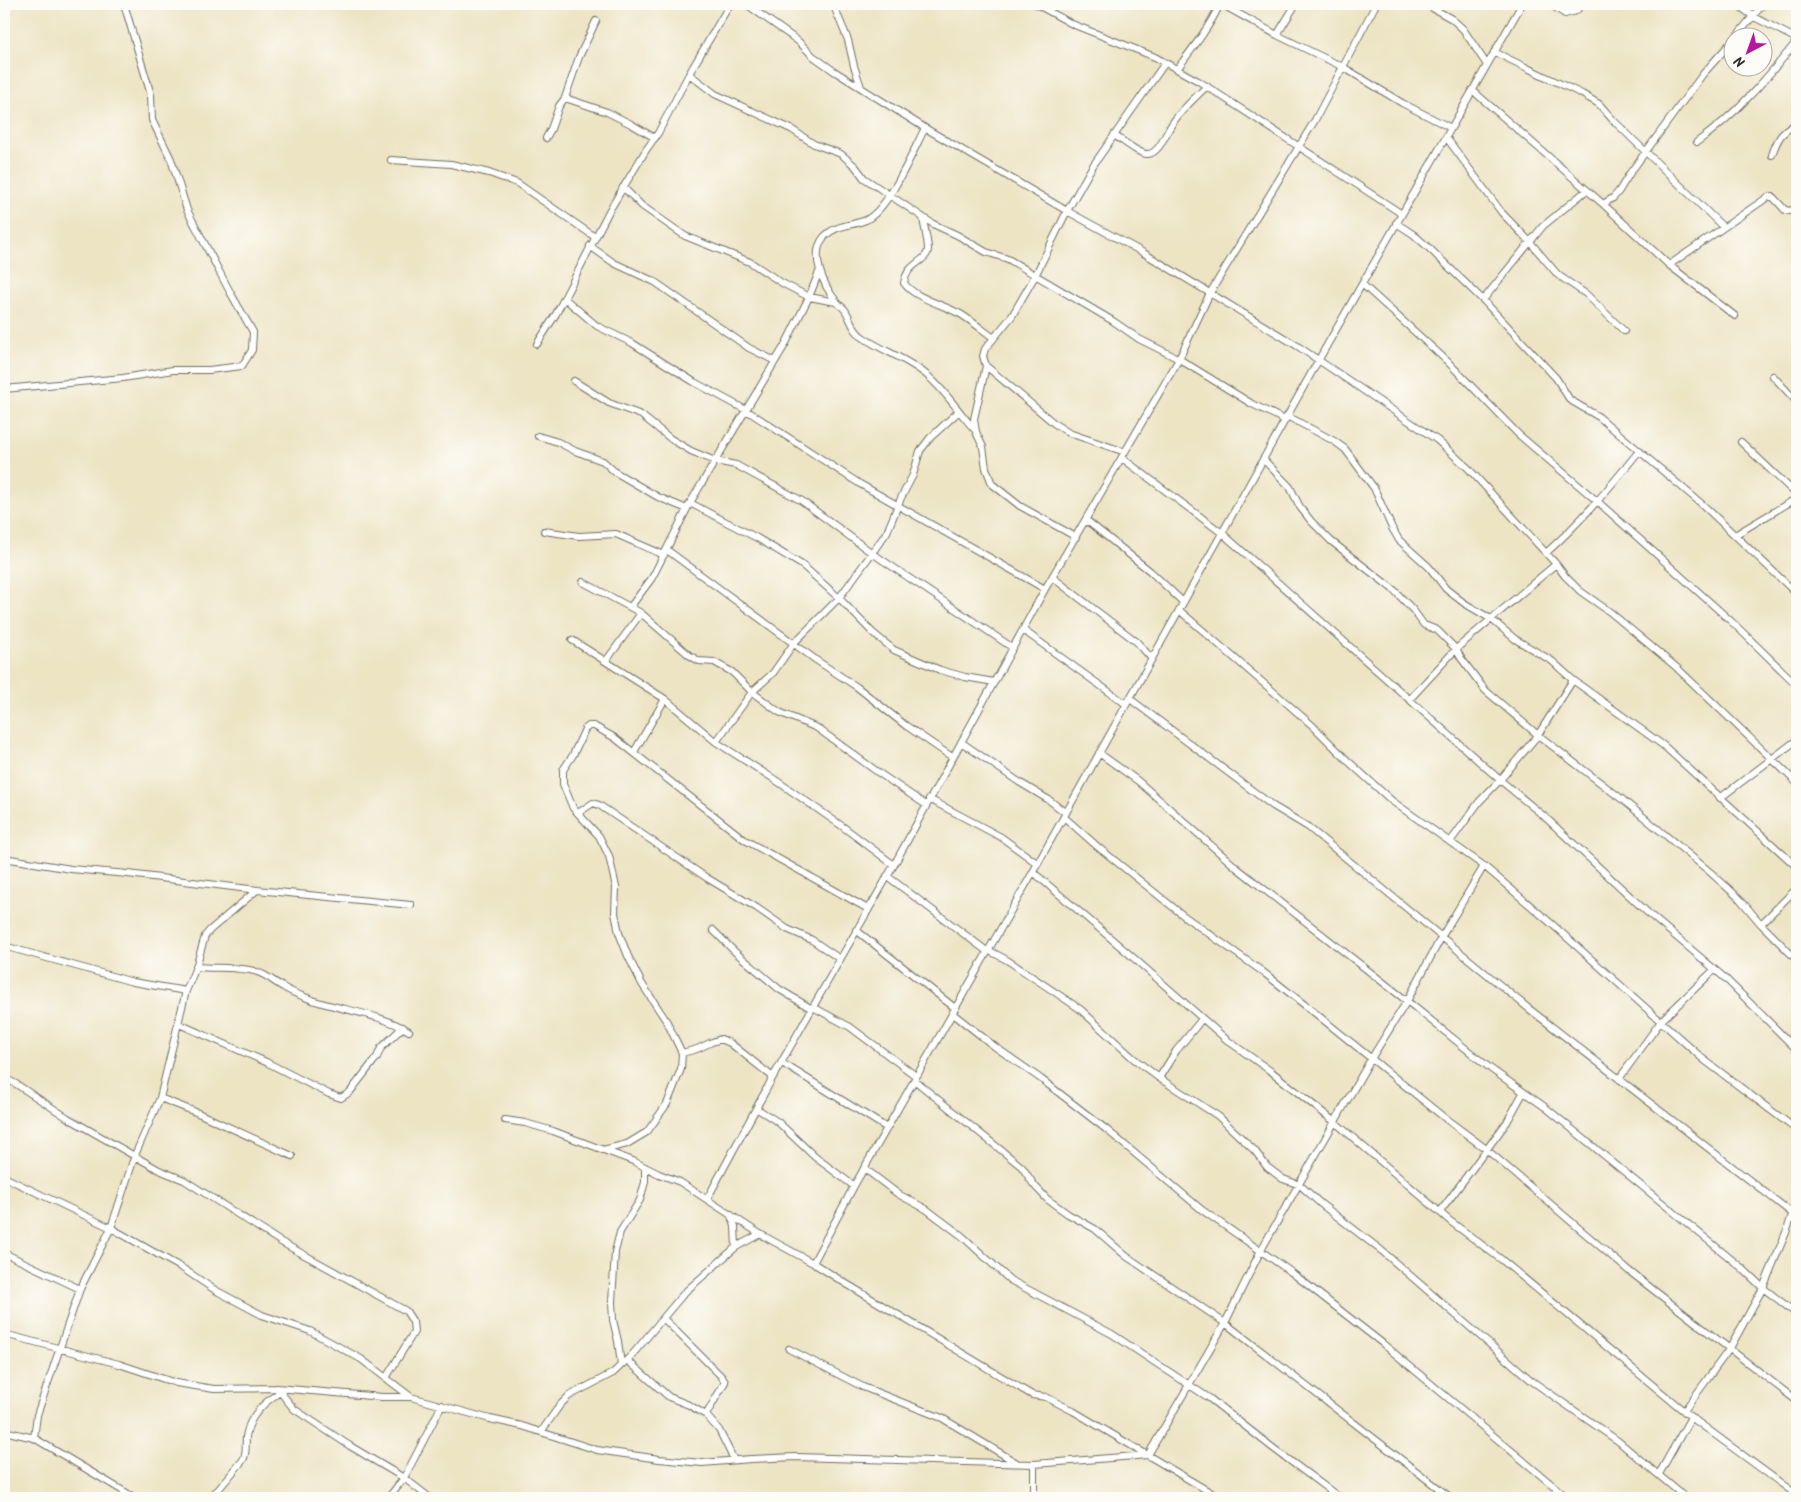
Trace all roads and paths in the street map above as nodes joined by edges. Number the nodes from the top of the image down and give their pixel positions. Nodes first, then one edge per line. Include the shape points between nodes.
1 (124, 4) edge
2 (730, 4) edge
3 (746, 4) edge
4 (833, 4) edge
5 (1036, 4) edge
6 (1220, 4) edge
7 (1296, 4) edge
8 (1376, 4) edge
9 (1425, 4) edge
10 (1522, 4) edge
11 (1550, 4) edge
12 (1582, 4) edge
13 (1737, 4) edge
14 (1763, 4) edge
15 (1754, 17) junction
16 (596, 21) dead end
17 (1744, 28) edge
18 (1277, 35) junction
19 (1797, 41) edge
20 (1724, 49) edge
21 (1494, 52) junction
22 (1165, 63) junction
23 (1487, 65) junction
24 (1343, 67) junction
25 (1177, 69) junction
26 (689, 74) junction
27 (1207, 86) junction
28 (861, 87) junction
29 (1472, 90) junction
30 (565, 98) junction
31 (1797, 122) edge
32 (924, 128) junction
33 (1450, 128) junction
34 (1114, 134) junction
35 (1446, 137) junction
36 (546, 138) dead end
37 (655, 138) junction
38 (1697, 142) dead end
39 (1299, 147) junction
40 (1646, 152) junction
41 (1772, 155) dead end
42 (391, 160) dead end
43 (623, 187) junction
44 (1587, 190) junction
45 (889, 195) junction
46 (1603, 204) junction
47 (1797, 208) edge
48 (1067, 211) junction
49 (1402, 214) junction
50 (923, 218) junction
51 (1396, 223) junction
52 (1723, 227) junction
53 (595, 237) junction
54 (1530, 242) junction
55 (590, 246) junction
56 (1669, 265) junction
57 (819, 272) junction
58 (1035, 276) junction
59 (1362, 284) junction
60 (1210, 293) junction
61 (809, 297) junction
62 (564, 298) junction
63 (1483, 300) junction
64 (836, 302) junction
65 (1735, 316) dead end
66 (1624, 331) dead end
67 (994, 338) junction
68 (536, 344) dead end
69 (1179, 359) junction
70 (775, 361) junction
71 (1318, 361) junction
72 (986, 366) junction
73 (1773, 376) dead end
74 (574, 380) dead end
75 (4, 389) edge
76 (1797, 402) edge
77 (746, 410) junction
78 (958, 412) junction
79 (1286, 418) junction
80 (976, 432) junction
81 (538, 436) dead end
82 (1741, 442) dead end
83 (1639, 451) junction
84 (1126, 452) junction
85 (1122, 458) junction
86 (1263, 459) junction
87 (715, 461) junction
88 (1797, 497) edge
89 (1598, 501) junction
90 (689, 506) junction
91 (897, 506) junction
92 (1086, 520) junction
93 (544, 531) dead end
94 (1222, 533) junction
95 (1735, 535) junction
96 (1076, 537) junction
97 (665, 552) junction
98 (872, 553) junction
99 (1546, 553) junction
100 (1556, 564) junction
101 (1052, 577) junction
102 (583, 582) dead end
103 (1046, 588) junction
104 (1797, 594) edge
105 (839, 598) junction
106 (1184, 602) junction
107 (631, 606) junction
108 (1179, 610) junction
109 (641, 613) junction
110 (1491, 620) junction
111 (1023, 630) junction
112 (572, 640) dead end
113 (794, 643) junction
114 (1013, 648) junction
115 (1456, 649) junction
116 (1152, 659) junction
117 (606, 661) junction
118 (1573, 680) junction
119 (994, 682) junction
120 (1797, 685) edge
121 (752, 692) junction
122 (665, 699) junction
123 (1410, 699) junction
124 (1128, 701) junction
125 (1538, 735) junction
126 (1797, 740) edge
127 (716, 742) junction
128 (961, 742) junction
129 (634, 752) junction
130 (1099, 753) junction
131 (952, 757) junction
132 (1772, 759) junction
133 (1500, 780) junction
134 (1797, 783) edge
135 (1720, 798) junction
136 (928, 802) junction
137 (578, 813) junction
138 (1065, 815) junction
139 (1450, 842) junction
140 (4, 858) edge
141 (1038, 864) junction
142 (894, 865) junction
143 (1484, 866) junction
144 (1797, 868) edge
145 (1033, 872) junction
146 (887, 876) junction
147 (1797, 888) edge
148 (257, 890) junction
149 (412, 905) dead end
150 (868, 909) junction
151 (1761, 924) junction
152 (713, 930) dead end
153 (856, 930) junction
154 (1442, 936) junction
155 (4, 946) edge
156 (988, 951) junction
157 (840, 958) junction
158 (1797, 960) edge
159 (196, 967) junction
160 (1714, 970) junction
161 (186, 992) junction
162 (1407, 1000) junction
163 (813, 1008) junction
164 (954, 1011) junction
165 (1202, 1019) junction
166 (1661, 1021) junction
167 (179, 1024) junction
168 (402, 1027) junction
169 (409, 1031) dead end
170 (1797, 1050) edge
171 (682, 1053) junction
172 (1371, 1059) junction
173 (782, 1063) junction
174 (773, 1076) junction
175 (4, 1078) edge
176 (915, 1078) junction
177 (1159, 1078) junction
178 (1619, 1079) junction
179 (1523, 1093) junction
180 (160, 1098) junction
181 (756, 1108) junction
182 (506, 1120) dead end
183 (1336, 1123) junction
184 (887, 1128) junction
185 (1797, 1130) edge
186 (1486, 1149) junction
187 (603, 1150) junction
188 (135, 1155) junction
189 (292, 1156) dead end
190 (645, 1167) junction
191 (864, 1168) junction
192 (4, 1177) edge
193 (1300, 1185) junction
194 (854, 1186) junction
195 (708, 1199) junction
196 (1797, 1200) edge
197 (1440, 1212) junction
198 (730, 1214) junction
199 (1795, 1215) edge
200 (111, 1228) junction
201 (760, 1234) junction
202 (736, 1247) junction
203 (1261, 1250) junction
204 (4, 1253) edge
205 (814, 1263) junction
206 (1763, 1288) junction
207 (80, 1289) junction
208 (1797, 1314) edge
209 (663, 1318) junction
210 (1224, 1323) junction
211 (4, 1334) edge
212 (60, 1348) junction
213 (1730, 1348) junction
214 (789, 1349) dead end
215 (627, 1360) junction
216 (621, 1365) junction
217 (386, 1378) junction
218 (1188, 1384) junction
219 (278, 1390) junction
220 (411, 1397) junction
221 (1797, 1401) edge
222 (442, 1405) junction
223 (1684, 1411) junction
224 (706, 1415) junction
225 (1691, 1417) junction
226 (4, 1430) edge
227 (541, 1432) junction
228 (34, 1438) junction
229 (1148, 1455) junction
230 (734, 1460) junction
231 (1018, 1464) junction
232 (1034, 1464) junction
233 (1659, 1474) junction
234 (404, 1478) junction
235 (1797, 1495) edge
236 (135, 1498) edge
237 (207, 1498) edge
238 (388, 1498) edge
239 (430, 1498) edge
240 (1034, 1498) edge
241 (1220, 1498) edge
242 (1340, 1498) edge
243 (1451, 1498) edge
244 (1568, 1498) edge
245 (1686, 1498) edge

1 - 75 street via 151,95 152,120 171,160 187,210 253,332 252,350 242,366 173,370
2 - 26 street
3 - 28 street via 798,41 813,56
4 - 28 street via 848,40
5 - 22 street via 1072,24
6 - 18 street
6 - 25 street via 1204,33
7 - 18 street
8 - 24 street
9 - 23 street via 1463,29
10 - 21 street
11 - 12 street via 1565,14 1576,11
13 - 15 street
14 - 15 street
15 - 17 street
15 - 19 street
16 - 30 street via 578,57
18 - 24 street
19 - 38 street via 1760,86
20 - 40 street via 1702,74
21 - 23 street
21 - 40 street via 1599,104
22 - 25 street
22 - 34 street
23 - 29 street
24 - 33 street
24 - 39 street
25 - 27 street
26 - 37 street
26 - 45 street via 715,94 791,129 814,144 841,154 864,178
27 - 34 street via 1172,123 1152,153 1140,152
27 - 39 street
28 - 32 street
29 - 33 street
29 - 44 street
30 - 36 street
30 - 37 street via 607,112
31 - 41 street via 1777,139
32 - 45 street
32 - 48 street
33 - 35 street
34 - 48 street
35 - 49 street
35 - 54 street via 1502,213
37 - 43 street
39 - 49 street
39 - 60 street
40 - 46 street via 1619,191
40 - 52 street
42 - 53 street via 451,164 517,183
43 - 53 street
43 - 61 street via 642,206 685,236 750,262
44 - 46 street
44 - 54 street via 1543,226
45 - 50 street
45 - 57 street via 866,220 837,228 824,237 817,252
46 - 56 street
47 - 52 street via 1784,210 1772,197 1768,197
48 - 58 street
48 - 60 street
49 - 51 street
50 - 58 street via 986,252 1008,259
50 - 67 street via 928,250 924,258 909,269 904,283 921,296 961,314
51 - 59 street
51 - 63 street via 1429,248
52 - 56 street
53 - 55 street
54 - 63 street
54 - 66 street via 1558,276 1586,294
55 - 62 street
55 - 70 street via 614,263 655,282 750,348
56 - 65 street
57 - 61 street
57 - 64 street
58 - 67 street via 1012,316
58 - 69 street via 1139,339
59 - 71 street
59 - 89 street via 1446,360 1518,434
60 - 69 street
60 - 71 street
61 - 64 street
61 - 70 street
62 - 68 street
62 - 77 street via 597,326
63 - 83 street via 1556,378 1570,400 1600,417
64 - 78 street via 860,335 927,375 943,390
67 - 72 street via 985,348
69 - 79 street via 1252,404
69 - 84 street
70 - 77 street
71 - 79 street
71 - 99 street via 1437,440 1468,468
72 - 80 street via 974,419
72 - 84 street via 1062,429
73 - 76 street
74 - 87 street via 609,403 641,414 671,439
77 - 87 street
77 - 91 street
78 - 80 street
78 - 91 street via 920,451 913,475
79 - 86 street
79 - 110 street via 1345,449 1374,488 1399,540 1429,567 1446,589
80 - 96 street via 984,446 986,468 992,484 1020,506
81 - 90 street via 603,461 615,472 658,497
82 - 88 street
83 - 89 street
83 - 95 street
84 - 85 street
85 - 92 street
85 - 94 street
86 - 94 street
86 - 115 street via 1284,479 1300,507 1331,541 1394,590 1424,625 1437,630
87 - 90 street
87 - 98 street via 736,465 802,501
88 - 95 street
89 - 99 street
89 - 120 street
90 - 97 street
90 - 105 street via 757,538 802,566
91 - 98 street via 887,532
91 - 103 street
92 - 96 street
92 - 106 street
93 - 97 street via 579,536 616,534
94 - 106 street
94 - 123 street
95 - 104 street
96 - 101 street
97 - 107 street via 652,578
97 - 113 street
98 - 105 street
98 - 114 street
99 - 100 street
100 - 110 street
100 - 132 street via 1580,591 1676,667
101 - 103 street
101 - 116 street via 1137,642
102 - 107 street
103 - 111 street
105 - 113 street
105 - 119 street via 894,650 965,678
106 - 108 street
107 - 109 street
108 - 116 street
108 - 139 street via 1313,726 1392,801
109 - 117 street
109 - 121 street via 689,656 699,661 714,662 732,672
110 - 115 street
110 - 118 street via 1552,661
111 - 114 street
111 - 124 street
112 - 117 street
113 - 121 street via 778,668
113 - 131 street
114 - 119 street
115 - 123 street
115 - 125 street via 1485,690
116 - 124 street
117 - 122 street
118 - 125 street
118 - 135 street via 1664,746
119 - 128 street
121 - 127 street
121 - 136 street via 779,712 817,728 879,773
122 - 127 street
122 - 129 street
123 - 133 street
124 - 130 street
124 - 154 street via 1308,827
125 - 133 street
125 - 151 street via 1710,872
126 - 132 street
127 - 142 street via 774,779
128 - 131 street
128 - 138 street via 1049,800
129 - 137 street via 594,726 585,729 563,770 567,797
129 - 150 street via 744,840
130 - 138 street
130 - 162 street via 1138,781 1237,868
131 - 136 street
132 - 134 street
132 - 135 street
133 - 139 street via 1479,802
133 - 160 street
135 - 144 street
136 - 141 street via 1001,837
136 - 142 street
137 - 157 street via 593,804 599,805 706,878
137 - 171 street via 599,836 610,856 616,888 615,913 622,941 642,984 667,1022
138 - 141 street
138 - 172 street via 1098,847 1169,904 1263,972
139 - 143 street
140 - 148 street via 71,869
141 - 145 street
142 - 146 street
143 - 154 street
143 - 166 street
145 - 156 street
145 - 165 street
146 - 150 street
146 - 156 street
147 - 151 street
148 - 149 street
148 - 159 street via 205,936
150 - 153 street
151 - 158 street
152 - 163 street via 779,989
153 - 157 street
153 - 164 street
154 - 162 street
154 - 178 street
155 - 161 street via 133,982
156 - 164 street
156 - 177 street via 1007,960 1080,1009
157 - 163 street
159 - 161 street
159 - 168 street via 258,972 307,998
160 - 166 street
160 - 170 street
161 - 167 street
162 - 172 street
162 - 179 street
163 - 173 street
163 - 176 street via 850,1027
164 - 176 street
164 - 203 street via 994,1046 1100,1124 1202,1210
165 - 177 street
165 - 183 street
166 - 178 street
166 - 185 street via 1703,1059
167 - 168 street via 340,1098 350,1092 381,1048
167 - 180 street
168 - 169 street
171 - 174 street via 721,1039
171 - 187 street via 682,1069 667,1104 647,1132 627,1144
172 - 183 street
172 - 186 street
173 - 174 street
173 - 184 street
174 - 181 street
175 - 188 street
176 - 184 street
176 - 210 street via 1022,1167 1047,1199 1096,1229 1126,1256
177 - 193 street via 1218,1116 1267,1167 1283,1179
178 - 199 street
179 - 186 street via 1507,1122
179 - 206 street via 1596,1148
180 - 188 street
180 - 189 street
181 - 194 street via 778,1122 815,1157
181 - 195 street
182 - 187 street via 525,1122
183 - 193 street
183 - 197 street
184 - 191 street
186 - 197 street
186 - 213 street via 1629,1271
187 - 190 street
188 - 200 street
188 - 217 street via 184,1180 280,1242 406,1311 413,1322 414,1332
190 - 195 street
190 - 216 street via 640,1200 620,1232 615,1252 612,1320
191 - 194 street
191 - 218 street via 962,1236 1010,1280 1112,1334
192 - 200 street
193 - 203 street
193 - 233 street via 1382,1251 1532,1381
194 - 205 street
195 - 198 street
196 - 199 street
197 - 223 street
198 - 201 street
198 - 202 street via 735,1226
199 - 206 street
200 - 207 street
200 - 217 street via 215,1290 262,1314 310,1331 361,1359
201 - 202 street
201 - 205 street
202 - 209 street via 685,1292
203 - 210 street
203 - 244 street via 1382,1343
204 - 207 street
205 - 229 street via 1032,1395 1046,1397
206 - 208 street
206 - 213 street
207 - 212 street
209 - 215 street
209 - 224 street via 725,1382
210 - 218 street
210 - 243 street
211 - 212 street
212 - 219 street via 176,1383 214,1389
212 - 228 street via 37,1414
213 - 221 street
213 - 223 street
214 - 231 street via 863,1387 942,1418
215 - 216 street
215 - 224 street via 670,1397
216 - 227 street via 613,1373 569,1396
217 - 220 street
218 - 229 street
218 - 242 street
219 - 220 street
219 - 234 street via 294,1409
219 - 237 street via 255,1415 247,1432 243,1460
220 - 222 street
222 - 227 street
222 - 234 street
223 - 225 street
224 - 230 street via 719,1430
225 - 233 street
225 - 235 street
226 - 228 street
227 - 230 street via 597,1450 627,1455 702,1463
228 - 236 street
229 - 232 street
229 - 241 street
230 - 231 street via 796,1457
231 - 232 street
232 - 240 street
233 - 245 street
234 - 238 street
234 - 239 street

